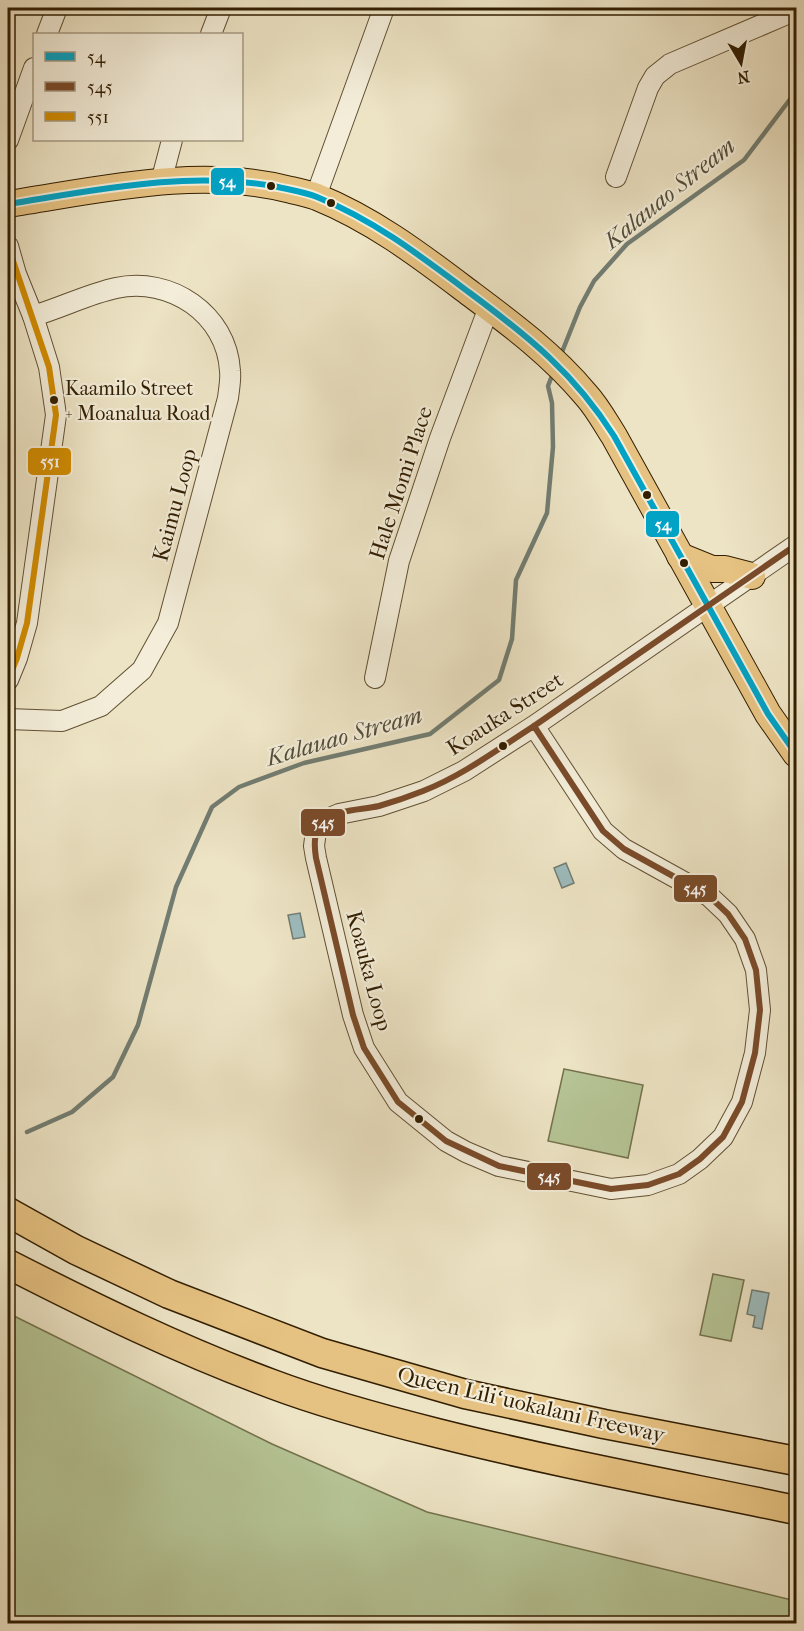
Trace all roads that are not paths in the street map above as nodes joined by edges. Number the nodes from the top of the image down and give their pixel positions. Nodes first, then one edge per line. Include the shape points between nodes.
1 (57, 8) edge
2 (221, 8) edge
3 (384, 8) edge
4 (796, 8) edge
5 (47, 33) edge
6 (211, 33) edge
7 (33, 71) edge
8 (8, 140) edge
9 (172, 141) edge
10 (615, 177) dead end
11 (161, 182) junction
12 (316, 196) junction
13 (8, 204) edge
14 (8, 246) edge
15 (489, 307) junction
16 (33, 316) junction
17 (796, 545) edge
18 (680, 556) junction
19 (752, 576) junction
20 (707, 606) junction
21 (375, 678) dead end
22 (8, 680) edge
23 (8, 719) edge
24 (534, 726) junction
25 (796, 754) edge
26 (316, 831) joint
27 (8, 1212) edge
28 (8, 1264) edge
29 (796, 1461) edge
30 (796, 1509) edge

1 - 5 street
2 - 6 street
3 - 12 street
4 - 10 street via 662,69 648,88
7 - 8 street
9 - 11 street
11 - 12 main road via 231,180 274,185
11 - 13 main road
12 - 15 main road via 374,224
14 - 16 street
15 - 18 main road via 531,338 588,397
15 - 21 street, Hale Momi Place via 399,561
16 - 22 street via 49,367 56,415 27,623
16 - 23 street, Kaimu Loop via 116,288 160,287 184,297 207,315 222,339 230,369 228,398 168,622 142,670 101,706 62,721
17 - 19 street, Koauka Street
18 - 19 main road via 712,569
18 - 20 main road
19 - 20 street, Koauka Street
20 - 24 street, Koauka Street
20 - 25 main road via 768,714
24 - 26 street, Koauka Street via 464,771 424,791 339,814 325,820
24 - 26 street, Koauka Loop via 603,831 624,849 710,896 745,939 756,970 760,1010 742,1102 723,1137 679,1174 648,1185 611,1189 499,1166 446,1141 398,1102 364,1048 353,1015 316,858
27 - 29 highway, Queen Liliʻuokalani Freeway via 169,1294 322,1353 465,1394
28 - 30 highway, Queen Liliʻuokalani Freeway via 192,1352 273,1385 334,1404 474,1443

